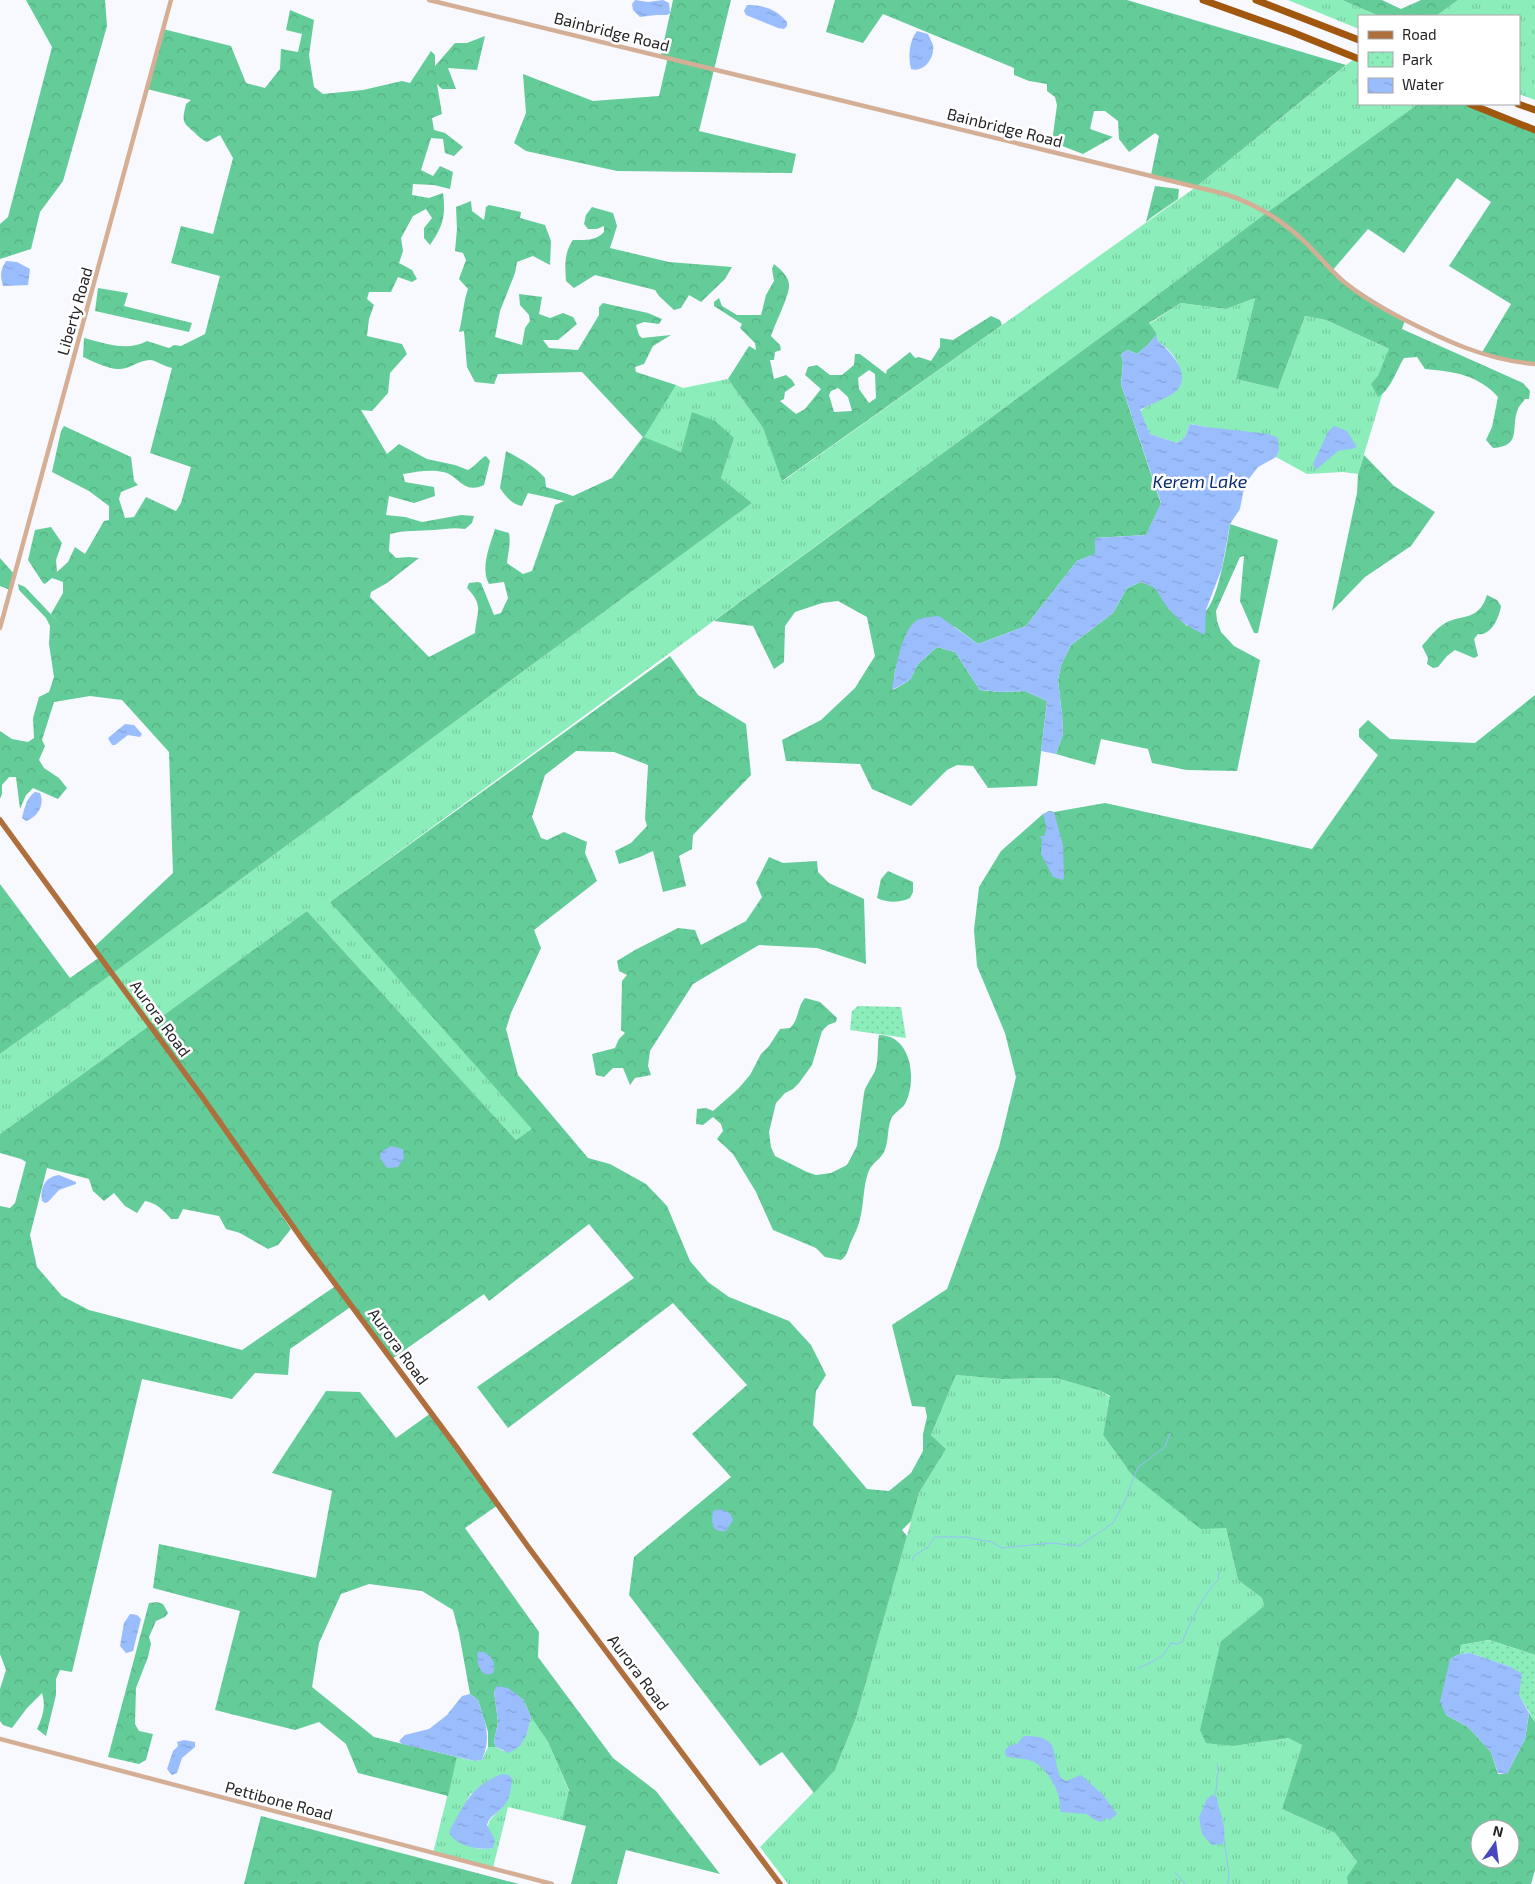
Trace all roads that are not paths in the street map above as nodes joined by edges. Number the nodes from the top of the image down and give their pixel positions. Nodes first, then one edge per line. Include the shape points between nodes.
1 (171, 0) edge
2 (429, 0) edge
3 (1203, 0) edge
4 (1256, 0) edge
5 (1358, 40) edge
6 (1358, 59) edge
7 (1472, 105) edge
8 (1520, 105) edge
9 (1535, 110) edge
10 (1535, 130) edge
11 (1535, 364) edge
12 (0, 628) edge
13 (0, 820) edge
14 (0, 1739) edge
15 (552, 1884) edge
16 (780, 1884) edge

1 - 12 street, Liberty Road
2 - 11 street, Bainbridge Road via 1232,196 1286,226 1342,280 1388,311 1464,348 1505,360
3 - 6 highway
4 - 5 highway
7 - 10 highway
8 - 9 highway
13 - 16 main road, Aurora Road via 528,1548
14 - 15 street, Pettibone Road

